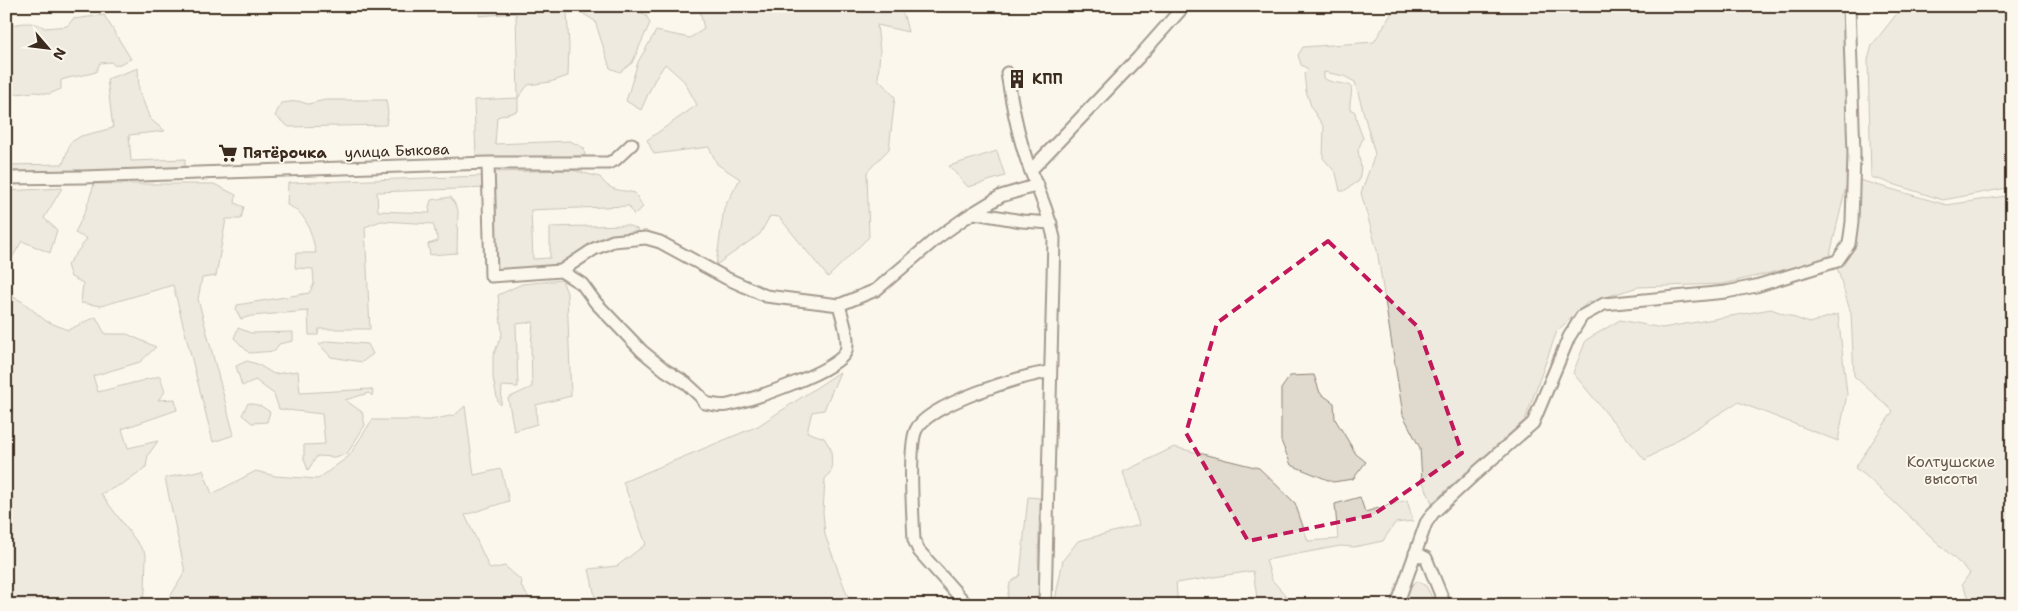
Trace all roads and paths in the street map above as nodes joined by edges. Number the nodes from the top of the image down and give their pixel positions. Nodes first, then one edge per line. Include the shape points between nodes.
1 (1184, 6) edge
2 (1849, 6) edge
3 (1007, 73) dead end
4 (632, 144) dead end
5 (488, 164) junction
6 (1031, 170) junction
7 (6, 178) edge
8 (1038, 185) junction
9 (975, 212) junction
10 (1051, 223) junction
11 (561, 272) junction
12 (839, 305) junction
13 (1049, 372) junction
14 (1415, 553) junction
15 (967, 605) edge
16 (1045, 605) edge
17 (1397, 605) edge
18 (1444, 605) edge

1 - 6 street
2 - 14 street via 1854,154 1850,244 1843,254 1837,261 1756,286 1604,304 1582,316 1569,338 1534,423 1434,513 1426,523
3 - 6 street via 1013,110
4 - 5 street, улица Быкова via 608,163
5 - 7 street, улица Быкова
5 - 11 street via 491,276
6 - 8 street
8 - 9 street via 1000,196
8 - 10 street
9 - 10 street
9 - 12 street via 937,238 876,290
10 - 13 street via 1054,238
11 - 12 street via 594,249 613,241 646,238 766,296
11 - 12 street via 582,284 642,351 686,383 705,403 726,406 818,374 842,358 846,339
13 - 15 street via 1031,374 964,399 926,417 915,431 912,448 914,540 919,551
13 - 16 street
14 - 17 street
14 - 18 street via 1426,558

